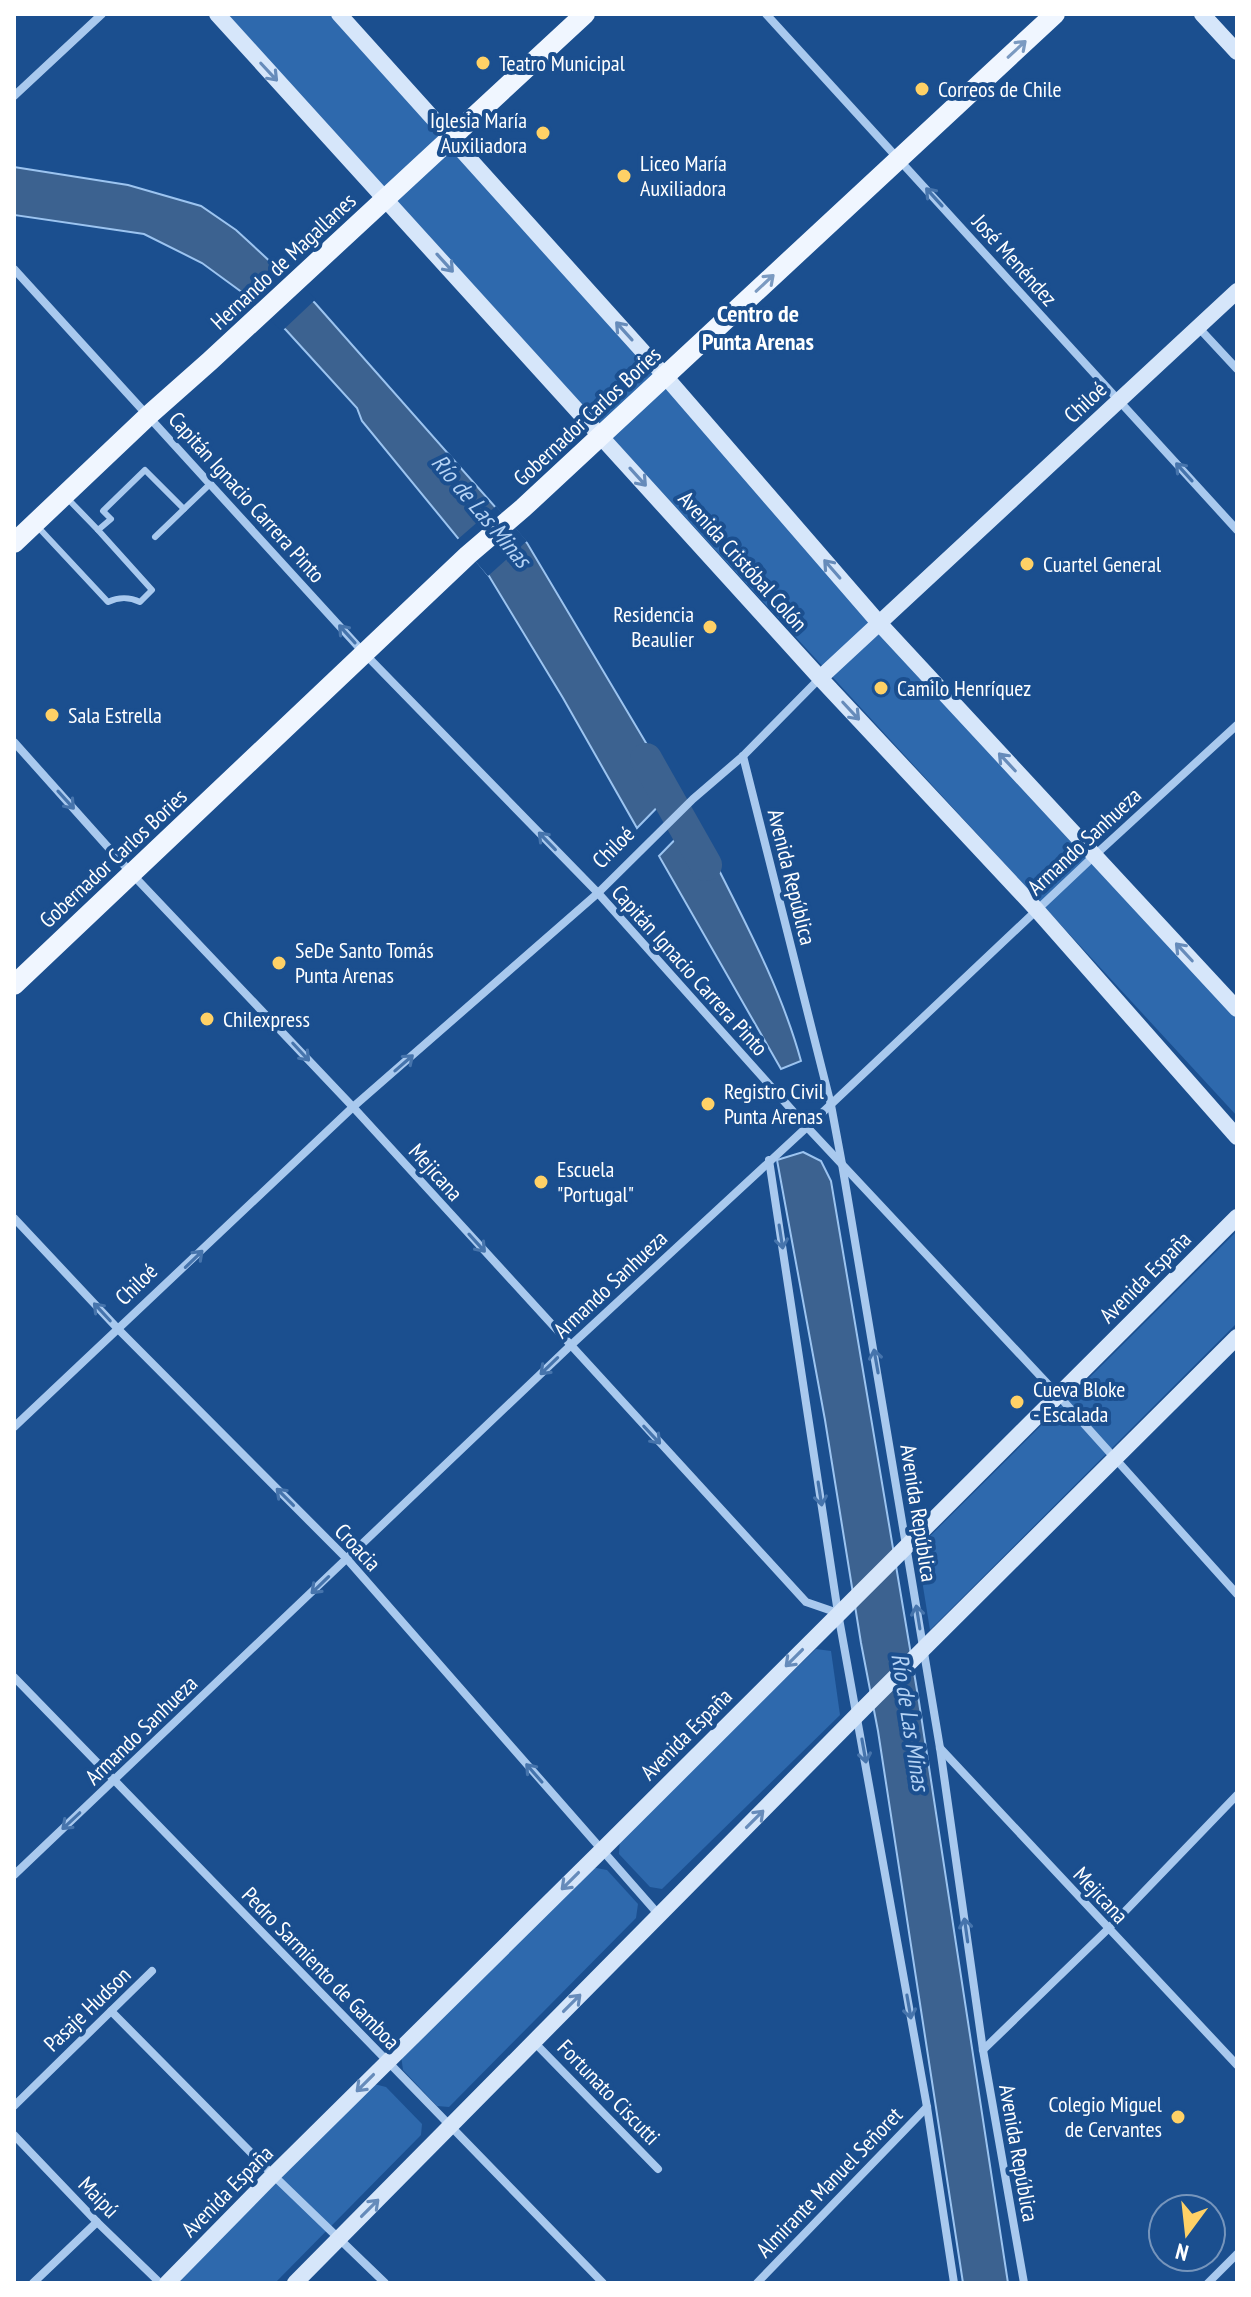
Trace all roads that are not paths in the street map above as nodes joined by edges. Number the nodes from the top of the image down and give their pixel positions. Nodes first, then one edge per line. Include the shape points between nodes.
1 (102, 14) edge
2 (217, 14) edge
3 (339, 14) edge
4 (585, 14) edge
5 (766, 14) edge
6 (1055, 14) edge
7 (1202, 14) edge
8 (1237, 52) edge
9 (14, 96) edge
10 (450, 138) junction
11 (899, 159) junction
12 (386, 198) junction
13 (14, 269) edge
14 (1237, 291) edge
15 (1198, 327) junction
16 (1237, 369) edge
17 (665, 376) junction
18 (1119, 401) junction
19 (149, 415) junction
20 (601, 436) junction
21 (211, 483) junction
22 (65, 496) junction
23 (184, 509) junction
24 (35, 524) junction
25 (98, 530) junction
26 (1237, 530) edge
27 (155, 537) dead end
28 (14, 543) edge
29 (879, 623) junction
30 (364, 653) junction
31 (820, 678) junction
32 (1237, 725) edge
33 (14, 742) edge
34 (743, 756) junction
35 (1094, 856) junction
36 (132, 874) junction
37 (598, 893) junction
38 (1036, 909) junction
39 (14, 985) edge
40 (1237, 1009) edge
41 (831, 1105) junction
42 (353, 1107) junction
43 (807, 1127) junction
44 (1237, 1137) edge
45 (769, 1160) junction
46 (843, 1167) junction
47 (1237, 1217) edge
48 (14, 1218) edge
49 (119, 1330) junction
50 (1237, 1337) edge
51 (570, 1346) junction
52 (1058, 1395) junction
53 (14, 1427) edge
54 (1116, 1459) junction
55 (903, 1550) junction
56 (347, 1559) junction
57 (1237, 1594) edge
58 (844, 1608) junction
59 (919, 1654) junction
60 (14, 1677) edge
61 (862, 1710) junction
62 (940, 1748) junction
63 (113, 1781) junction
64 (1237, 1795) edge
65 (601, 1851) junction
66 (14, 1875) edge
67 (660, 1915) junction
68 (1108, 1929) junction
69 (152, 1971) dead end
70 (111, 2011) junction
71 (533, 2041) junction
72 (983, 2050) junction
73 (387, 2062) junction
74 (1237, 2065) edge
75 (14, 2106) edge
76 (927, 2107) junction
77 (452, 2126) junction
78 (14, 2135) edge
79 (658, 2169) dead end
80 (273, 2175) junction
81 (97, 2222) junction
82 (340, 2238) junction
83 (1237, 2254) edge
84 (33, 2283) edge
85 (160, 2283) edge
86 (167, 2283) edge
87 (295, 2283) edge
88 (385, 2283) edge
89 (603, 2283) edge
90 (757, 2283) edge
91 (954, 2283) edge
92 (1024, 2283) edge
93 (1208, 2283) edge

1 - 9 street
2 -> 12 main road, Avenida Cristóbal Colón
3 - 10 main road
4 - 10 main road, Hernando de Magallanes
5 - 11 street, José Menéndez
11 -> 6 main road, Gobernador Carlos Bories
7 - 8 main road
10 - 12 main road, Hernando de Magallanes
17 -> 10 main road
17 -> 11 main road, Gobernador Carlos Bories
18 -> 11 street, José Menéndez
12 - 19 main road, Hernando de Magallanes
12 -> 20 main road, Avenida Cristóbal Colón
13 - 19 street, Capitán Ignacio Carrera Pinto
14 - 15 main road, Chiloé
15 - 16 street
15 - 18 main road, Chiloé
17 - 20 main road, Gobernador Carlos Bories
29 -> 17 main road
26 -> 18 street, José Menéndez
18 - 29 main road, Chiloé
19 - 21 street, Capitán Ignacio Carrera Pinto
19 - 22 main road, Hernando de Magallanes
20 - 30 main road, Gobernador Carlos Bories
20 -> 31 main road, Avenida Cristóbal Colón
21 - 23 lane
30 -> 21 street, Capitán Ignacio Carrera Pinto
22 - 24 main road, Hernando de Magallanes
22 - 25 lane
23 - 25 lane via 145,470 103,511 111,519
23 - 27 lane
24 - 25 lane via 108,602 140,602 152,590
24 - 28 main road, Hernando de Magallanes
29 - 31 main road, Chiloé
35 -> 29 main road
30 - 36 main road, Gobernador Carlos Bories
37 -> 30 street, Capitán Ignacio Carrera Pinto
31 - 34 street, Chiloé
31 -> 38 main road, Avenida Cristóbal Colón
32 - 35 street, Armando Sanhueza
33 -> 36 street, Mejicana
34 - 37 street, Chiloé
34 - 41 street, Avenida República
35 - 38 street, Armando Sanhueza
40 -> 35 main road
36 - 39 main road, Gobernador Carlos Bories
36 -> 42 street, Mejicana
42 -> 37 street, Chiloé
37 - 43 street, Capitán Ignacio Carrera Pinto
38 - 41 street, Armando Sanhueza
38 - 44 main road, Avenida Cristóbal Colón
41 - 43 street, Armando Sanhueza
41 - 46 street, Avenida República
49 -> 42 street, Chiloé
42 -> 51 street, Mejicana
43 - 45 street, Armando Sanhueza
43 - 46 street, Capitán Ignacio Carrera Pinto
45 - 51 street, Armando Sanhueza
45 -> 58 street
46 - 52 street, Capitán Ignacio Carrera Pinto
55 -> 46 street, Avenida República
47 - 52 main road, Avenida España
49 -> 48 street, Croacia
49 - 53 street, Chiloé
56 -> 49 street, Croacia
50 - 54 main road
51 -> 56 street, Armando Sanhueza
51 -> 58 street, Mejicana via 806,1602
52 - 54 street, Capitán Ignacio Carrera Pinto
52 - 55 main road, Avenida España
54 - 57 street, Capitán Ignacio Carrera Pinto
54 - 59 main road
55 - 58 main road, Avenida España
59 -> 55 street, Avenida República
56 -> 63 street, Armando Sanhueza
65 -> 56 street, Croacia
58 - 61 street
58 -> 65 main road, Avenida España
59 - 61 main road
59 - 62 street, Avenida República
60 - 63 street, Pedro Sarmiento de Gamboa
67 -> 61 main road
61 -> 76 street
62 - 68 street, Mejicana
72 -> 62 street, Avenida República
63 -> 66 street, Armando Sanhueza
63 - 73 street, Pedro Sarmiento de Gamboa
64 - 68 street
65 - 67 street, Croacia
65 -> 73 main road, Avenida España
71 -> 67 main road
68 - 72 street
68 - 74 street, Mejicana
69 - 70 street, Pasaje Hudson
70 - 75 street, Pasaje Hudson
70 - 80 street
71 - 77 main road
71 - 79 street, Fortunato Ciscutti
72 - 92 street, Avenida República
73 - 77 street, Pedro Sarmiento de Gamboa
73 -> 80 main road, Avenida España
76 - 90 street, Almirante Manuel Señoret
76 - 91 street
82 -> 77 main road
77 - 89 street, Pedro Sarmiento de Gamboa
78 - 81 street, Maipú
80 - 82 street
80 - 86 main road, Avenida España
81 - 84 street
81 - 85 street, Maipú
82 - 87 main road
82 - 88 street
83 - 93 street

